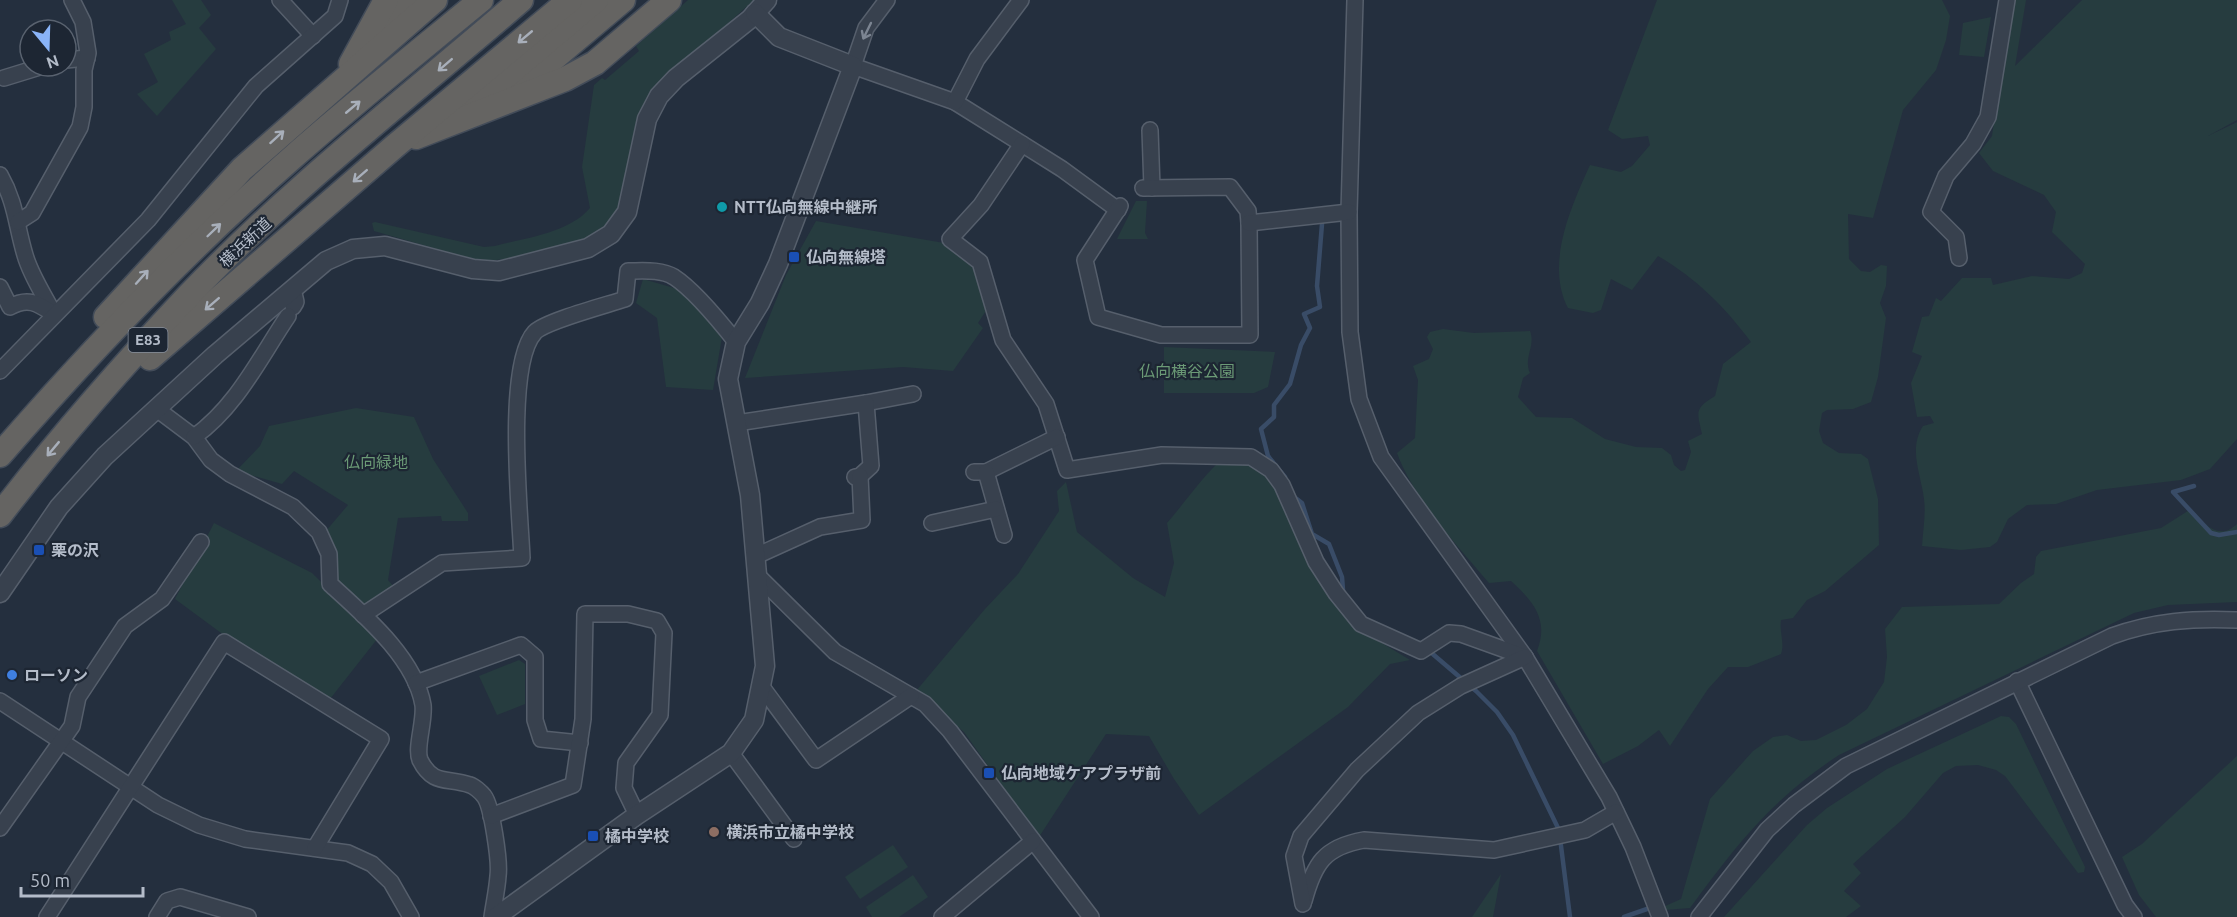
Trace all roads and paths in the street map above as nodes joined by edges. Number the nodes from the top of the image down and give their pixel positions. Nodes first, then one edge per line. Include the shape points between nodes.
1 (72, 0) edge
2 (280, 0) edge
3 (340, 0) edge
4 (386, 0) edge
5 (408, 0) edge
6 (435, 0) edge
7 (481, 0) edge
8 (521, 0) edge
9 (570, 0) edge
10 (596, 0) edge
11 (623, 0) edge
12 (649, 0) edge
13 (669, 0) edge
14 (887, 0) edge
15 (1021, 0) edge
16 (1355, 0) edge
17 (2007, 0) edge
18 (761, 6) edge
19 (367, 34) junction
20 (313, 36) junction
21 (87, 58) junction
22 (78, 59) edge
23 (853, 66) junction
24 (18, 74) edge
25 (344, 77) junction
26 (4, 78) dead end
27 (547, 86) junction
28 (956, 102) junction
29 (501, 103) junction
30 (449, 124) junction
31 (1150, 130) dead end
32 (1022, 144) junction
33 (395, 146) junction
34 (0, 175) edge
35 (1349, 212) junction
36 (18, 222) junction
37 (1250, 223) junction
38 (1959, 258) dead end
39 (0, 287) edge
40 (291, 304) junction
41 (54, 314) junction
42 (736, 342) junction
43 (0, 371) edge
44 (913, 394) dead end
45 (866, 403) junction
46 (158, 410) junction
47 (75, 423) junction
48 (737, 423) junction
49 (194, 437) junction
50 (1057, 437) junction
51 (0, 454) edge
52 (996, 509) junction
53 (0, 515) edge
54 (932, 524) dead end
55 (1004, 535) dead end
56 (201, 542) dead end
57 (756, 556) junction
58 (759, 576) junction
59 (0, 592) edge
60 (363, 615) junction
61 (2237, 620) edge
62 (1525, 657) junction
63 (2017, 681) junction
64 (416, 684) junction
65 (762, 687) junction
66 (911, 696) junction
67 (0, 701) edge
68 (62, 740) junction
69 (580, 743) junction
70 (731, 753) junction
71 (131, 787) junction
72 (1616, 812) junction
73 (637, 815) junction
74 (490, 816) junction
75 (0, 828) edge
76 (794, 839) dead end
77 (1033, 841) junction
78 (315, 848) junction
79 (47, 917) edge
80 (157, 917) edge
81 (248, 917) edge
82 (411, 917) edge
83 (494, 917) edge
84 (942, 917) edge
85 (1091, 917) edge
86 (1660, 917) edge
87 (1699, 917) edge
88 (2134, 917) edge

1 - 21 street via 83,22
2 - 20 street
3 - 20 street via 335,16
4 - 19 highway
5 - 19 highway
6 - 25 highway
51 -> 7 highway, 横浜新道 / E83 via 69,376 227,218 292,158
8 -> 47 highway, 横浜新道 / E83 via 312,180 190,294
9 -> 33 highway
10 - 30 highway
11 - 29 highway
12 - 27 highway
13 - 27 highway via 595,63
14 -> 23 street via 866,28
15 - 28 street via 977,59
16 - 35 street
17 - 38 street via 1988,117 1973,144 1946,176 1931,212 1956,237
18 - 23 street via 780,38
18 - 40 street via 658,96 646,119 627,212 611,234 588,248 499,271 472,269 385,246 353,249 326,261
19 - 25 highway
20 - 41 street via 256,86 148,220
21 - 22 street
21 - 36 street via 80,127 32,213
23 - 28 street
23 - 42 street via 778,264
24 - 26 street
51 -> 25 highway via 78,347 171,245 242,169
27 - 29 highway
28 - 32 street
29 - 30 highway
30 - 33 highway
31 - 37 street via 1148,188 1230,187 1248,211
32 - 37 street via 1119,208 1085,260 1098,317 1161,335 1250,335
32 - 50 street via 981,205 950,239 980,262 1003,340 1046,404
33 -> 47 highway
34 - 36 street via 11,195
35 - 37 street
35 - 62 street via 1350,332 1359,399 1381,457
36 - 41 street via 25,256
39 - 41 street via 10,307 21,301 33,301
40 - 46 street via 214,356
40 - 49 street via 236,398
41 - 43 street
42 - 48 street via 728,379
42 - 60 street via 717,318 673,277 654,271 628,271 625,299 536,331 525,347 516,418 522,558 442,563
44 - 45 street
45 - 48 street
45 - 57 street via 871,466 858,477 862,520 820,526
46 - 49 street
46 - 59 street via 105,456 59,507
47 -> 53 highway, 横浜新道 / E83
48 - 57 street
49 - 60 street via 218,465 293,507 319,532 329,554 330,584
50 - 52 street via 980,472
50 - 62 street via 1067,470 1162,455 1251,457 1271,470 1282,485 1316,562 1361,624 1426,648 1449,633 1461,634
52 - 54 street
52 - 55 street
56 - 68 street via 162,599 125,626 78,697 72,726
57 - 58 street
58 - 65 street via 765,666
58 - 66 street via 835,652
60 - 64 street via 412,672
61 - 63 street via 2188,619 2137,627
62 - 72 street
62 - 72 street via 1466,684 1418,713 1366,762 1301,836 1294,856 1303,904 1312,872 1329,851 1344,843 1364,840 1494,850 1585,830
63 - 87 street via 1846,766 1767,830
63 - 88 street
64 - 69 street via 521,645 535,657 535,720 541,739
64 - 74 street via 423,706 418,754 421,762 438,779 478,790 485,796
65 - 66 street via 816,760
65 - 70 street via 753,720
66 - 77 street via 925,704 950,731
67 - 68 street
68 - 71 street
68 - 75 street
69 - 73 street via 585,614 628,614 657,621 664,633 660,715 626,763 624,788
69 - 74 street via 573,785
70 - 73 street
70 - 76 street
71 - 78 street via 199,825 245,839
71 - 78 street via 224,642 381,739
71 - 79 street
72 - 86 street
73 - 83 street
74 - 83 street via 499,874
77 - 84 street
77 - 85 street
78 - 82 street via 348,853 372,864 391,882
80 - 81 street via 167,902 180,897

